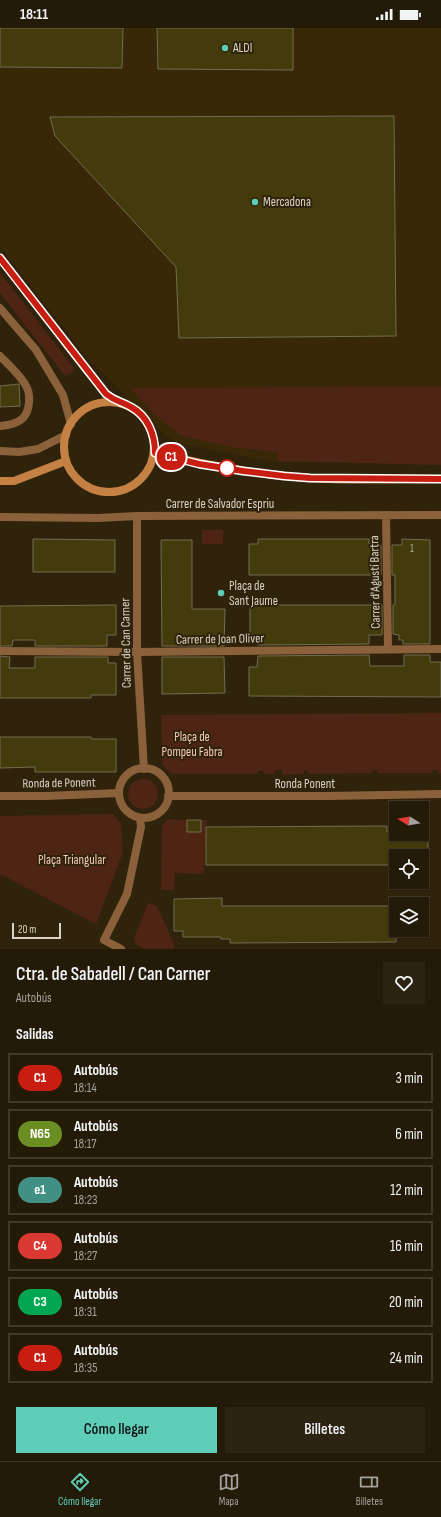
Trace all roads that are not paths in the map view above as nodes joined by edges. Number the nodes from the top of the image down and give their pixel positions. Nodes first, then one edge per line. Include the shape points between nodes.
1 (0, 258) edge
2 (0, 308) edge
3 (0, 356) edge
4 (117, 402) junction
5 (71, 424) junction
6 (0, 426) edge
7 (66, 435) junction
8 (0, 452) edge
9 (155, 453) junction
10 (66, 461) junction
11 (441, 479) edge
12 (0, 481) edge
13 (386, 515) junction
14 (441, 515) edge
15 (137, 516) junction
16 (0, 517) edge
17 (388, 649) junction
18 (441, 649) edge
19 (0, 651) edge
20 (137, 652) junction
21 (144, 769) junction
22 (119, 793) junction
23 (441, 794) edge
24 (0, 796) edge
25 (168, 796) junction
26 (140, 818) junction
27 (121, 949) edge

1 - 4 street via 87,371 106,394
2 - 5 street via 36,350 63,395
3 - 6 street via 26,386 29,407 23,418 10,425
4 - 5 street via 102,402 88,407 76,416
4 - 9 street via 131,407 143,416 152,429
5 - 7 street
7 - 8 street via 38,449
7 - 10 street
9 - 10 street via 148,473 137,484 124,491 109,493 94,491 81,484
9 - 11 street via 199,464 272,475 310,478
10 - 12 street via 14,480
13 - 14 street, Carrer de Salvador Espriu
13 - 15 street, Carrer de Salvador Espriu
13 - 17 street, Carrer d'Agustí Bartra
15 - 16 street, Carrer de Salvador Espriu
15 - 20 street, Carrer de Can Carner
17 - 18 street, Carrer de Joan Oliver
17 - 20 street, Carrer de Joan Oliver
19 - 20 street, Carrer de Joan Oliver
20 - 21 street, Carrer de Can Carner
21 - 22 street via 129,773 120,786
21 - 25 street via 150,769 160,775 166,784
22 - 24 street, Ronda de Ponent
22 - 26 street via 127,812
23 - 25 street, Ronda Ponent
25 - 26 street via 162,810 156,815
26 - 27 street via 141,827 127,894 104,940

